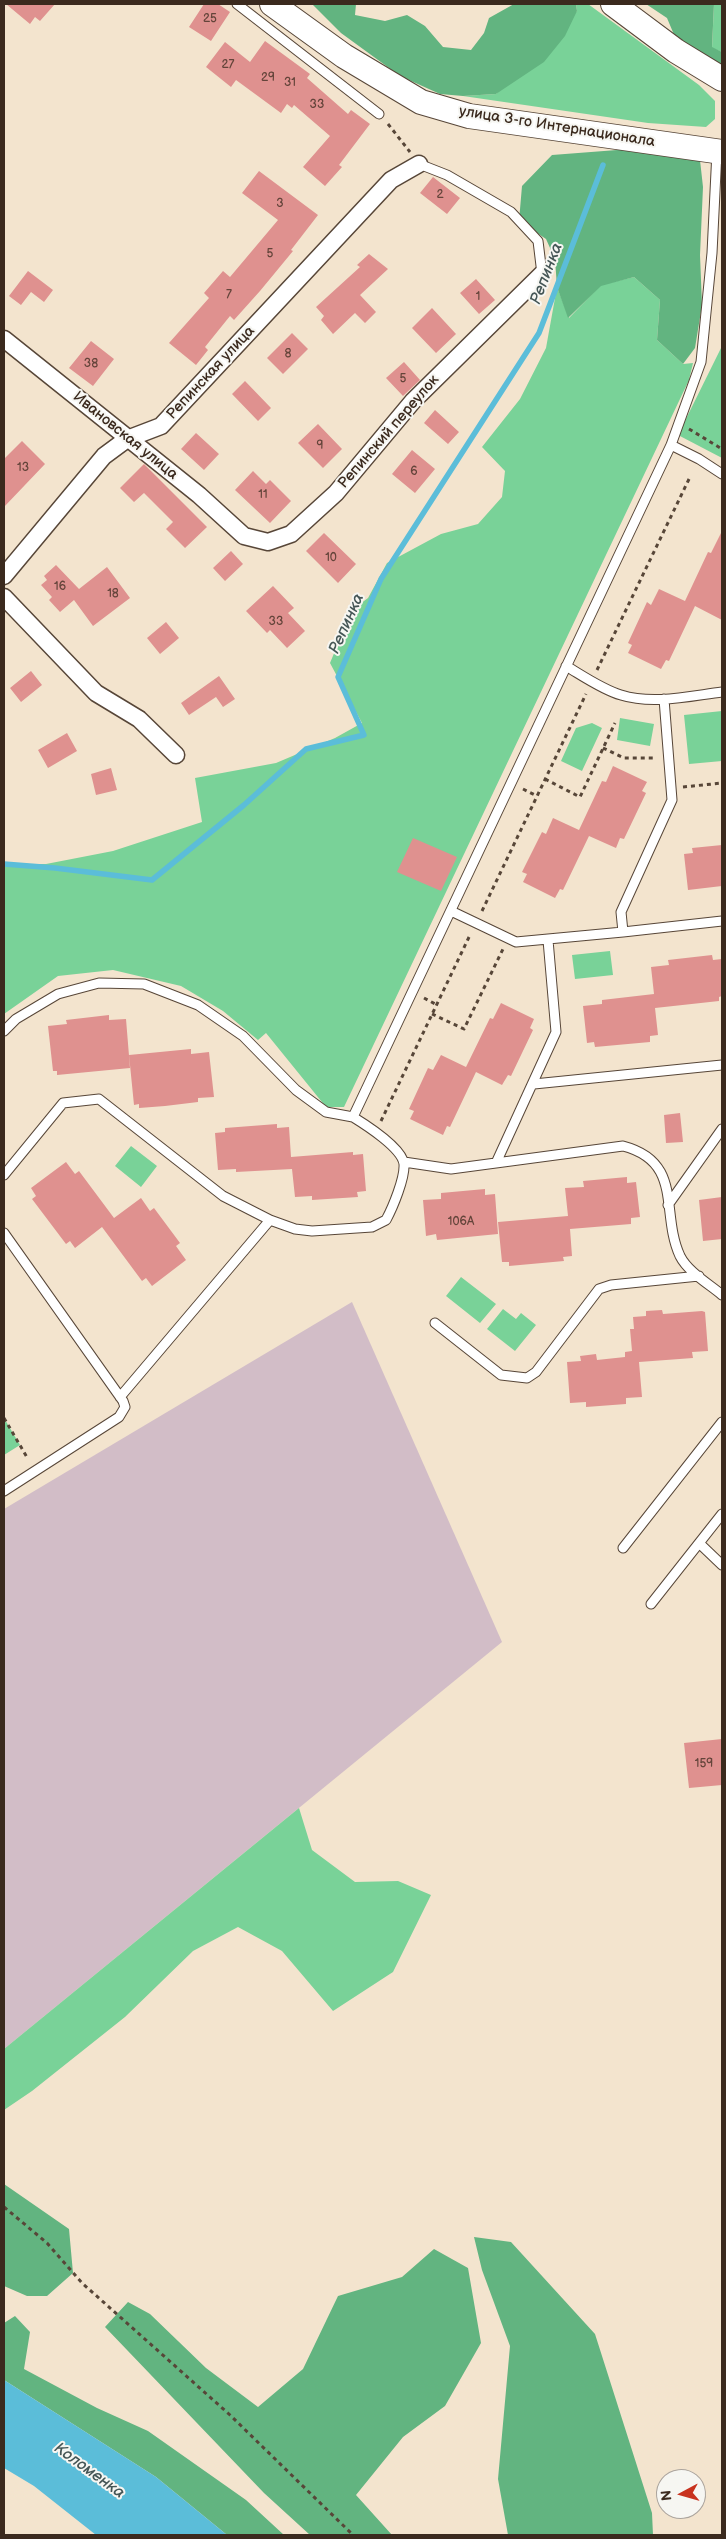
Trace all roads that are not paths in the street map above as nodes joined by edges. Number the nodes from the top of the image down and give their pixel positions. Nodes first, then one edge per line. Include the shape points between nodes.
1 (237, 4) edge
2 (272, 4) edge
3 (613, 4) edge
4 (722, 79) edge
5 (379, 114) road end
6 (719, 151) edge
7 (419, 164) joint
8 (542, 274) joint
9 (4, 339) edge
10 (128, 439) junction
11 (671, 445) junction
12 (722, 474) edge
13 (244, 536) joint
14 (4, 576) edge
15 (4, 597) edge
16 (566, 666) junction
17 (722, 692) edge
18 (664, 698) junction
19 (176, 755) dead end
20 (451, 911) junction
21 (722, 921) edge
22 (623, 932) junction
23 (548, 940) junction
24 (4, 1031) edge
25 (722, 1065) edge
26 (534, 1084) junction
27 (353, 1117) junction
28 (722, 1129) edge
29 (404, 1162) junction
30 (496, 1163) junction
31 (4, 1176) edge
32 (668, 1205) junction
33 (270, 1220) junction
34 (4, 1234) edge
35 (699, 1276) junction
36 (722, 1295) edge
37 (435, 1323) dead end
38 (120, 1397) junction
39 (722, 1422) edge
40 (4, 1491) edge
41 (722, 1514) edge
42 (699, 1543) junction
43 (623, 1548) dead end
44 (722, 1564) edge
45 (651, 1604) dead end

1 - 5 lane
2 - 6 main road, улица 3-го Интернационала via 344,56 421,102 469,116
3 - 4 main road via 676,51
6 - 11 lane via 701,362
7 - 8 lane via 447,175 511,212 538,241
7 - 10 street, Репинская улица via 391,180 161,426
8 - 13 street, Репинский переулок via 413,401 336,493 291,534 268,542
9 - 10 street, Ивановская улица
10 - 13 street, Ивановская улица via 199,495
10 - 14 street, Репинская улица via 104,456
11 - 12 lane
11 - 16 lane
15 - 19 street via 96,693 139,719
16 - 18 lane via 620,695
16 - 20 lane
17 - 18 lane
18 - 22 lane via 672,788 670,808 621,912
20 - 23 lane via 508,939 524,943
20 - 27 lane
21 - 22 lane
22 - 23 lane
23 - 26 lane via 556,1032
24 - 27 lane via 16,1019 58,994 99,983 144,984 198,1005 244,1036 296,1090 326,1112
25 - 26 lane
26 - 30 lane
27 - 29 lane via 376,1132
28 - 32 lane
29 - 30 lane via 451,1168
29 - 33 lane via 404,1172 390,1212 379,1225 312,1231
30 - 32 lane via 623,1146 641,1151 656,1165 666,1182
31 - 33 lane via 58,1106 69,1101 99,1098 223,1196
32 - 35 lane via 673,1236 681,1258
33 - 38 lane
34 - 38 lane
35 - 36 lane
35 - 37 lane via 599,1289 536,1372 527,1378 501,1375
38 - 40 lane via 125,1408 119,1417
39 - 43 lane
41 - 42 lane
42 - 44 lane
42 - 45 lane

